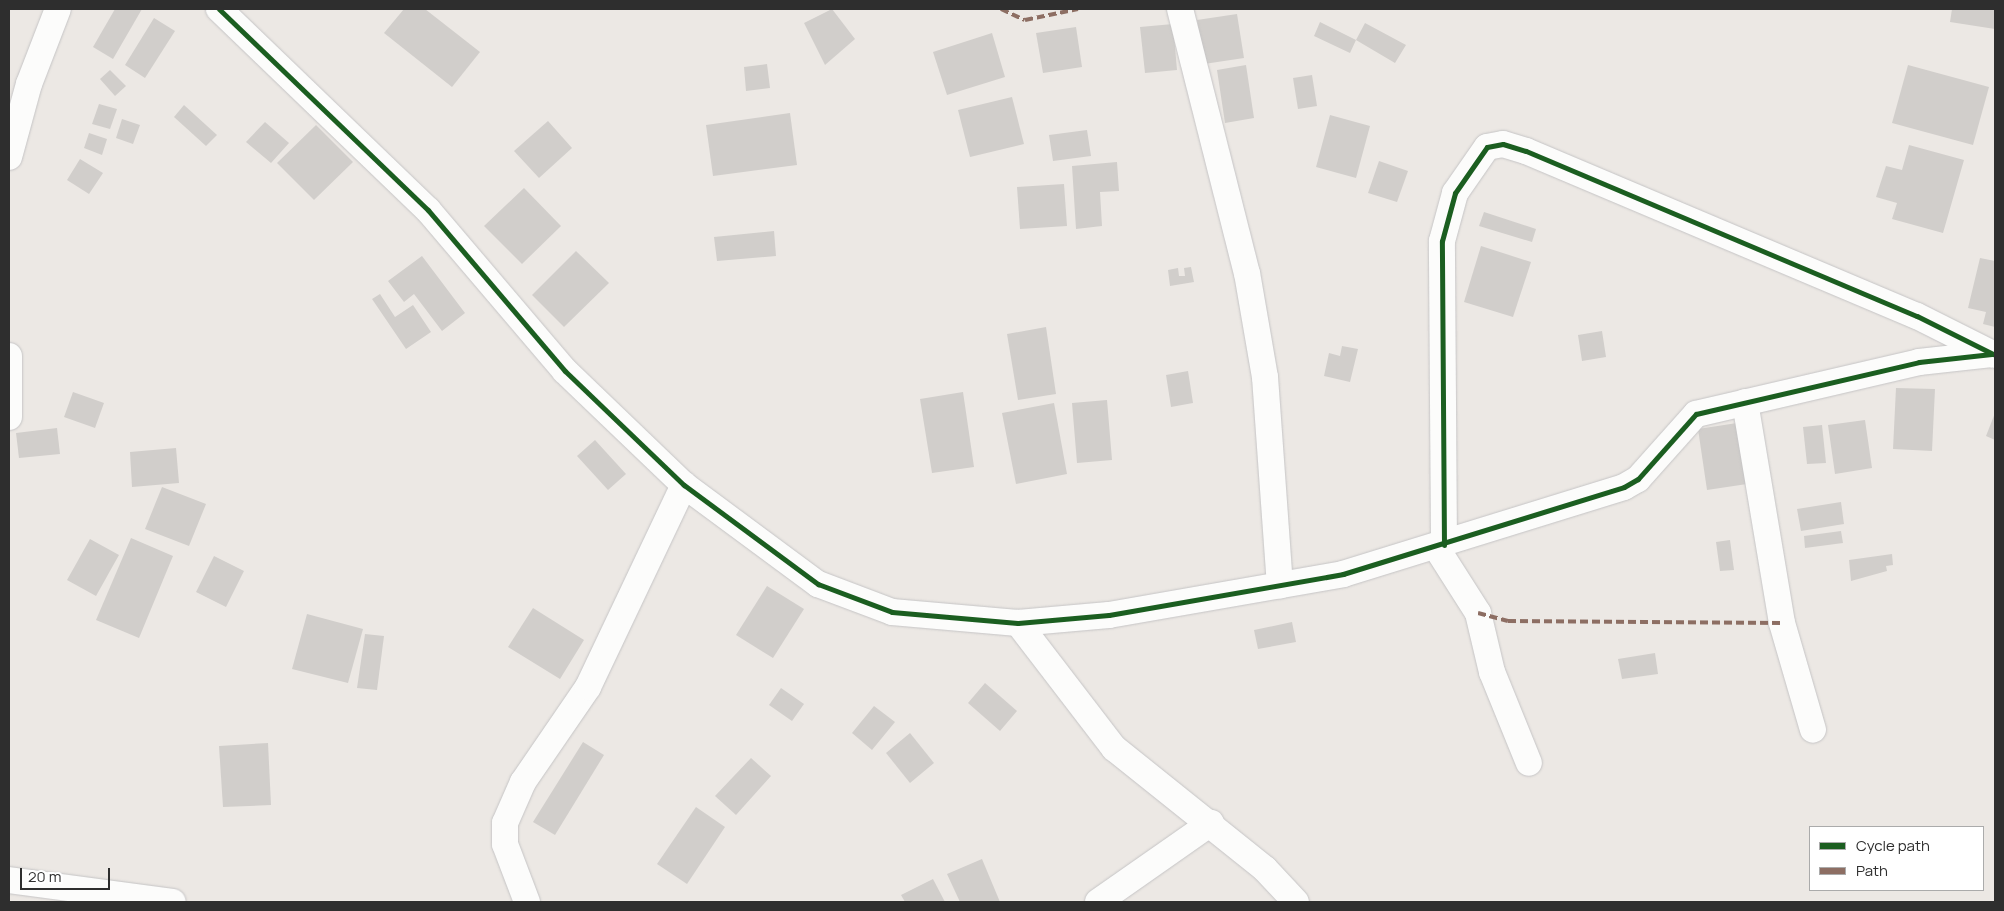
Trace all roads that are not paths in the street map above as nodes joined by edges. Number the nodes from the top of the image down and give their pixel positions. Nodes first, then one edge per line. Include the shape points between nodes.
1 (58, 9) edge
2 (219, 9) edge
3 (1180, 9) edge
4 (9, 157) edge
5 (1994, 354) edge
6 (9, 356) edge
7 (1745, 402) junction
8 (9, 417) edge
9 (684, 485) junction
10 (1440, 546) junction
11 (1280, 585) junction
12 (1018, 623) junction
13 (1813, 730) dead end
14 (1529, 763) dead end
15 (1211, 823) junction
16 (9, 880) edge
17 (173, 902) edge
18 (527, 902) edge
19 (1098, 902) edge
20 (1296, 902) edge

1 - 4 street via 29,84
2 - 9 street via 428,210 565,371
3 - 11 street via 1247,273 1258,339
5 - 7 street via 1919,362
5 - 10 street via 1917,316 1526,151 1503,144 1487,147 1455,193 1442,240
6 - 8 street
7 - 10 street via 1686,420 1638,479 1624,487
7 - 13 street via 1782,623
9 - 12 street via 818,584 862,603 892,612
9 - 18 street via 652,560 588,687 523,782 505,823 505,844
10 - 11 street via 1343,574
10 - 14 street via 1478,613 1492,672
11 - 12 street via 1109,615
12 - 15 street via 1114,748
15 - 19 street
15 - 20 street
16 - 17 street

